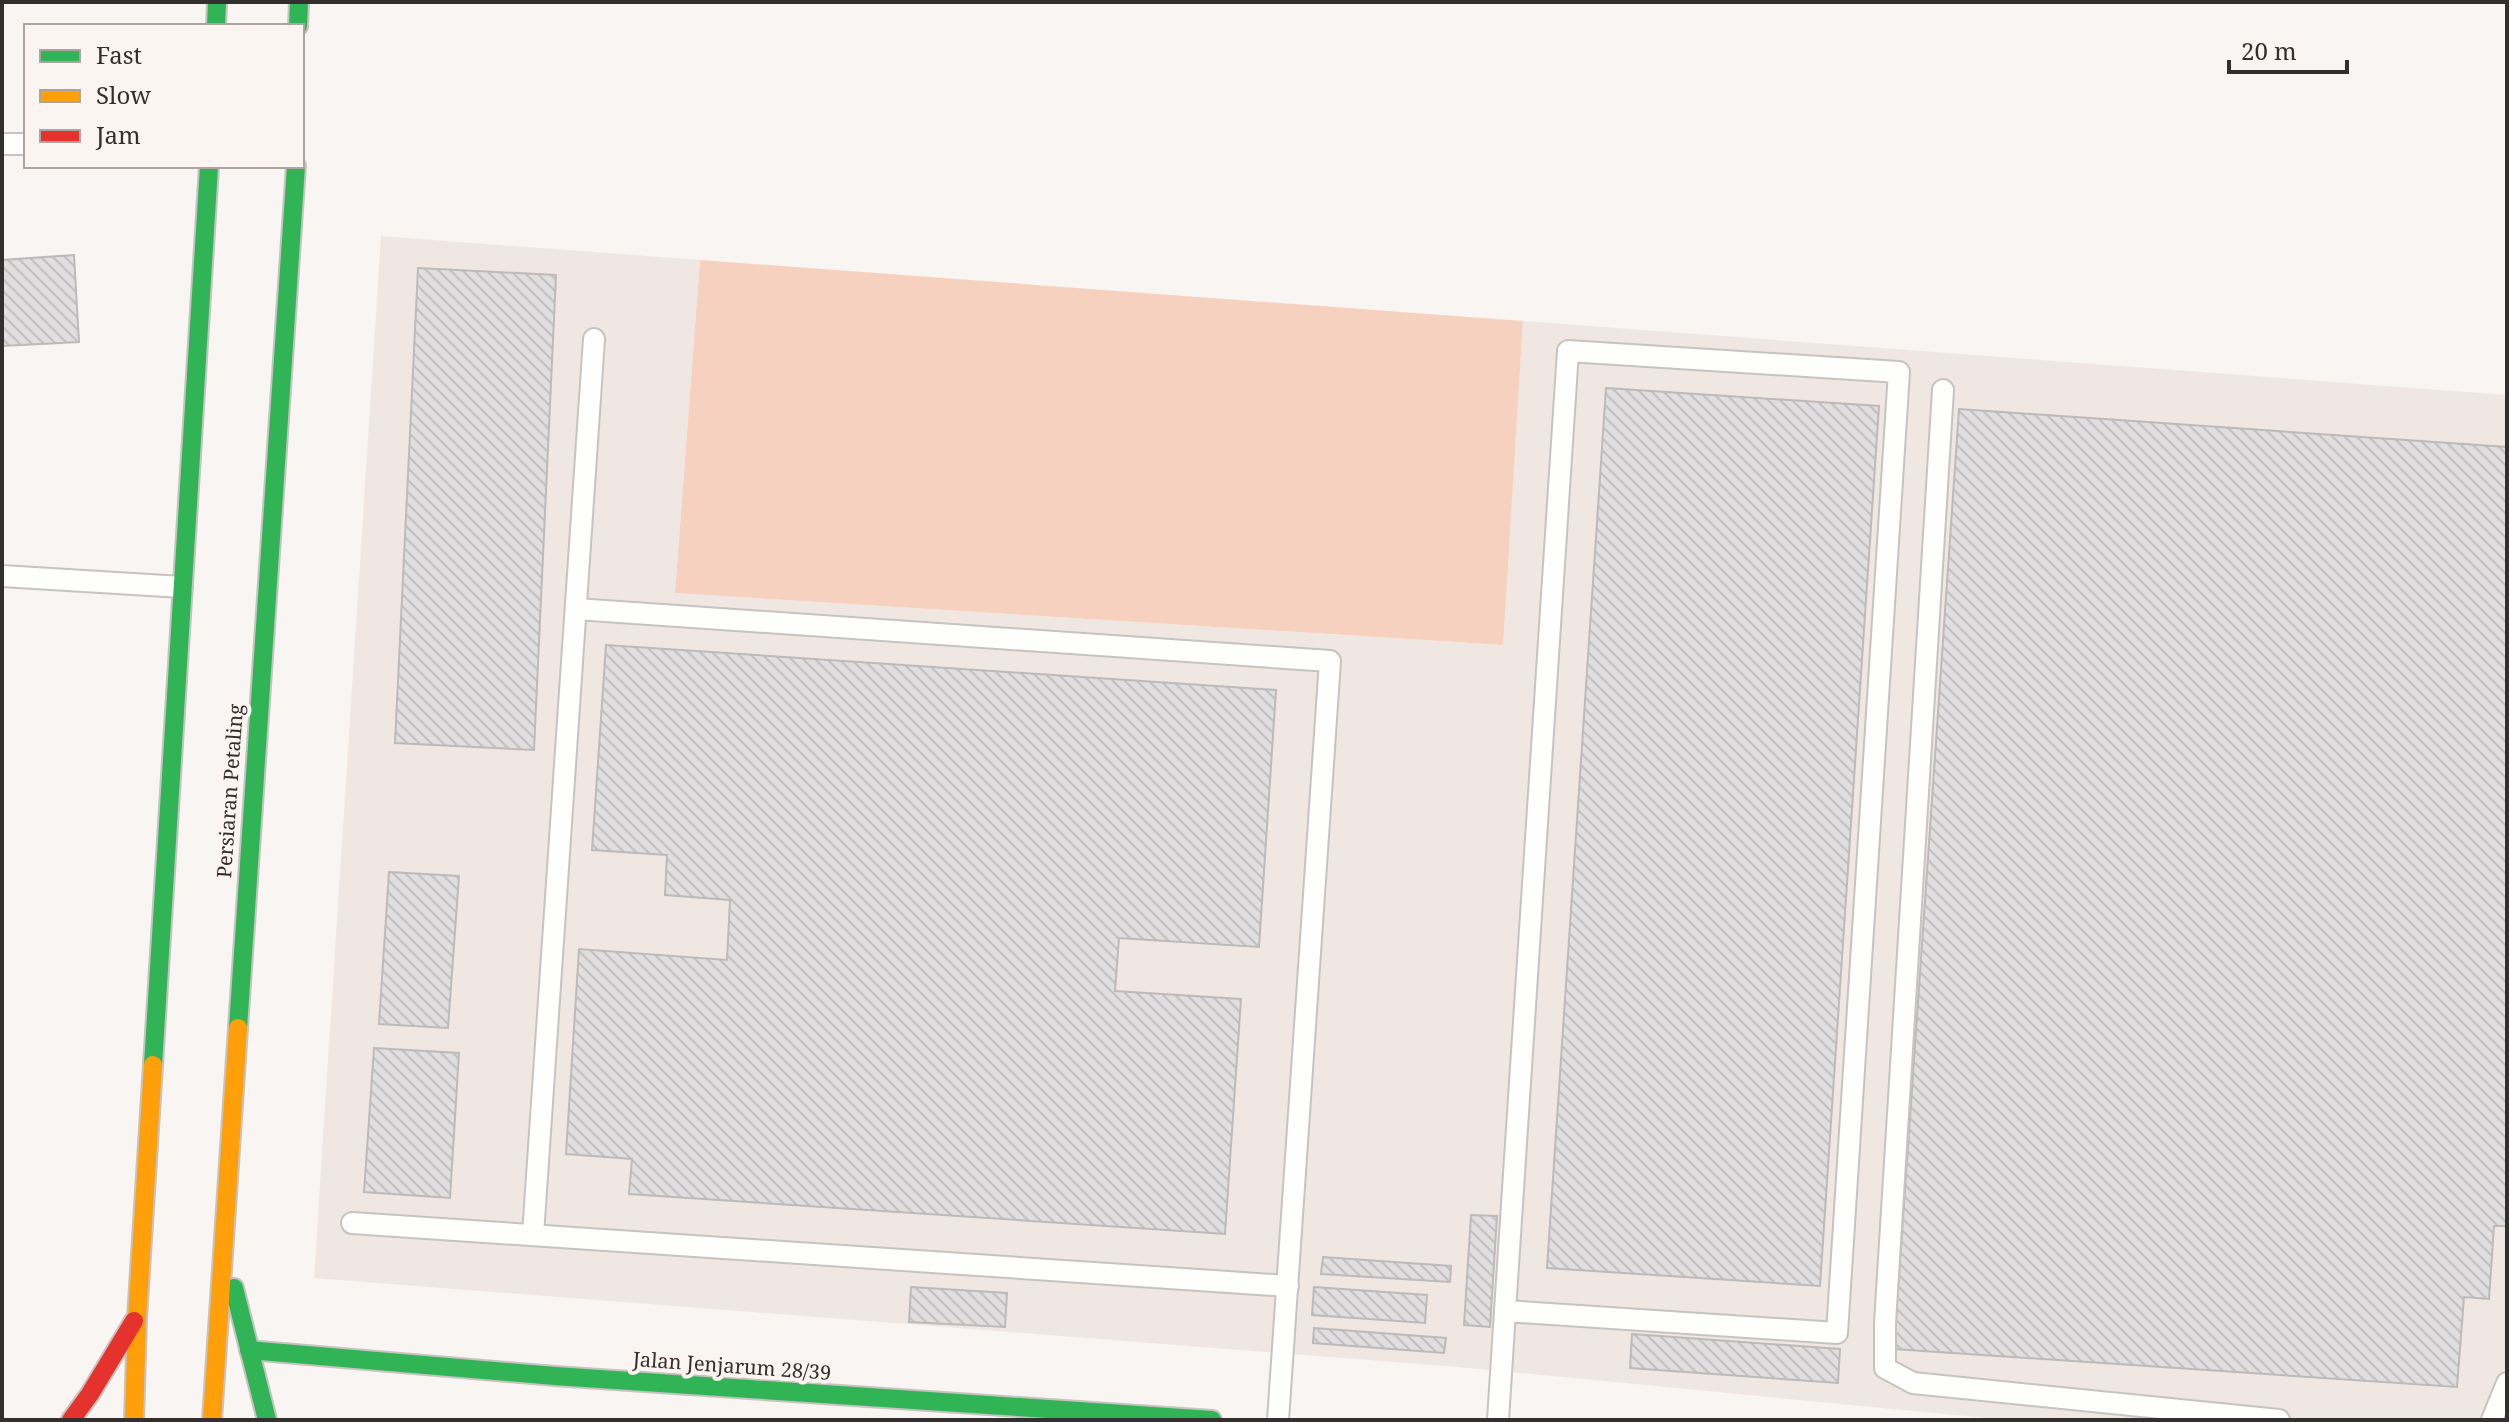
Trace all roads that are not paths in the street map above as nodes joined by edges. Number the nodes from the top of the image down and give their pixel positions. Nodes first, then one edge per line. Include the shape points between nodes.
1 (217, 2) edge
2 (299, 2) edge
3 (216, 24) edge
4 (298, 24) edge
5 (2, 144) edge
6 (24, 144) edge
7 (209, 168) edge
8 (296, 168) edge
9 (594, 339) dead end
10 (1943, 390) dead end
11 (2, 576) edge
12 (182, 587) junction
13 (576, 609) junction
14 (352, 1223) dead end
15 (533, 1235) junction
16 (223, 1243) junction
17 (1288, 1286) junction
18 (1505, 1311) junction
19 (137, 1318) junction
20 (249, 1350) junction
21 (2507, 1383) edge
22 (71, 1420) edge
23 (134, 1420) edge
24 (212, 1420) edge
25 (267, 1420) edge
26 (1212, 1420) edge
27 (1278, 1420) edge
28 (1498, 1420) edge
29 (2279, 1420) edge
30 (2492, 1420) edge

1 - 3 main road
2 - 4 main road
5 - 6 lane
7 - 12 main road
8 - 16 main road, Persiaran Petaling
9 - 13 lane
10 - 29 lane via 1885,1368 1913,1383
11 - 12 lane
12 - 19 main road
13 - 15 lane
13 - 17 lane via 1330,661
14 - 15 lane
15 - 17 lane
16 - 20 main road
16 - 24 main road, Persiaran Petaling
17 - 27 lane
18 - 18 lane via 1568,351 1899,372 1837,1333
18 - 28 lane
19 - 22 main road
19 - 23 main road
20 - 25 main road
20 - 26 main road, Jalan Jenjarum 28/39
21 - 30 lane

